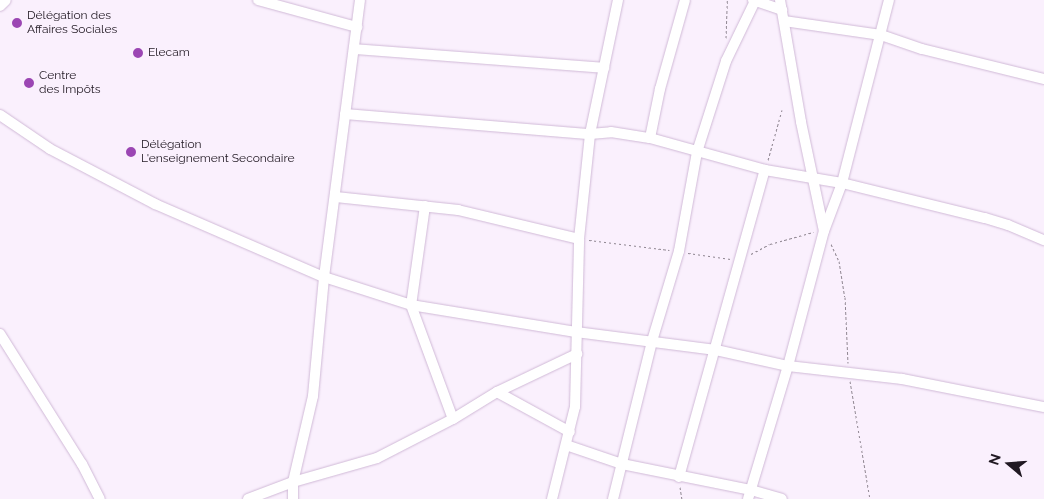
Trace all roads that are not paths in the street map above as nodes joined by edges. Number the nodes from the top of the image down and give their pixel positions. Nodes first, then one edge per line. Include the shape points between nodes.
1 (6, 0) edge
2 (258, 0) edge
3 (360, 0) edge
4 (618, 0) edge
5 (685, 0) edge
6 (754, 0) edge
7 (889, 0) edge
8 (781, 5) edge
9 (0, 6) edge
10 (784, 21) junction
11 (357, 27) junction
12 (881, 34) junction
13 (354, 49) junction
14 (604, 68) junction
15 (1044, 79) edge
16 (345, 114) junction
17 (0, 115) edge
18 (590, 134) junction
19 (650, 138) junction
20 (697, 152) junction
21 (765, 170) junction
22 (813, 177) junction
23 (842, 183) junction
24 (336, 197) junction
25 (424, 206) junction
26 (824, 230) junction
27 (580, 239) junction
28 (1044, 240) edge
29 (324, 276) junction
30 (411, 305) junction
31 (576, 332) junction
32 (0, 334) edge
33 (652, 341) junction
34 (716, 350) junction
35 (577, 354) junction
36 (788, 366) junction
37 (497, 392) junction
38 (1044, 406) edge
39 (453, 419) junction
40 (570, 432) junction
41 (566, 445) junction
42 (622, 464) junction
43 (679, 477) junction
44 (293, 482) junction
45 (749, 495) edge
46 (100, 499) edge
47 (248, 499) edge
48 (293, 499) edge
49 (552, 499) edge
50 (613, 499) edge
51 (782, 499) edge

1 - 9 street
2 - 11 street
3 - 11 street
4 - 14 street
5 - 19 street
6 - 8 street
6 - 20 street via 726,62
7 - 12 street
8 - 10 street
10 - 12 street
10 - 22 street
11 - 13 street
12 - 15 street via 922,49
12 - 23 street
13 - 14 street
13 - 16 street
14 - 18 street
16 - 18 street
16 - 24 street
17 - 29 street via 50,149 155,204
18 - 19 street via 611,132
18 - 27 street
19 - 20 street
20 - 21 street
20 - 33 street via 679,252
21 - 22 street
21 - 34 street
22 - 23 street
22 - 26 street
23 - 26 street
23 - 28 street via 984,218
24 - 25 street
24 - 29 street
25 - 27 street via 485,216
25 - 30 street
26 - 36 street
27 - 31 street
29 - 30 street
29 - 44 street via 313,396
30 - 31 street
30 - 39 street
31 - 33 street
31 - 35 street
32 - 46 street via 82,464
33 - 34 street
33 - 42 street
34 - 36 street
34 - 43 street
35 - 37 street
35 - 40 street via 575,407
36 - 38 street via 902,379
36 - 45 street
37 - 39 street
37 - 40 street
39 - 44 street via 377,458
40 - 41 street
41 - 42 street
41 - 49 street
42 - 43 street
42 - 50 street
43 - 45 street
44 - 47 street
44 - 48 street
45 - 51 street

